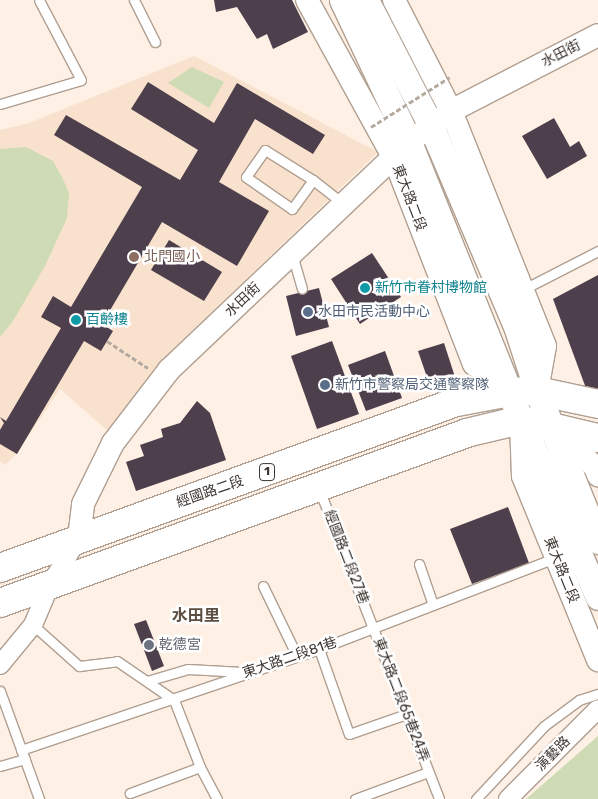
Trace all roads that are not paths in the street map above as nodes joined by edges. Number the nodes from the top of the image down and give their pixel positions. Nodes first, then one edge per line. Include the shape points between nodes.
1 (39, 0) edge
2 (134, 0) edge
3 (307, 0) edge
4 (342, 0) edge
5 (366, 0) edge
6 (394, 0) edge
7 (598, 35) edge
8 (155, 42) dead end
9 (0, 104) edge
10 (451, 111) junction
11 (431, 126) junction
12 (402, 150) junction
13 (313, 180) junction
14 (344, 205) junction
15 (598, 251) edge
16 (292, 253) junction
17 (302, 289) dead end
18 (521, 290) junction
19 (537, 391) junction
20 (510, 392) junction
21 (598, 404) edge
22 (521, 420) junction
23 (550, 426) junction
24 (598, 438) edge
25 (598, 475) edge
26 (319, 487) junction
27 (79, 538) junction
28 (598, 541) edge
29 (556, 558) junction
30 (419, 564) dead end
31 (0, 568) edge
32 (50, 585) junction
33 (263, 586) dead end
34 (598, 597) edge
35 (0, 603) edge
36 (433, 605) junction
37 (33, 625) junction
38 (373, 628) junction
39 (319, 649) junction
40 (297, 656) junction
41 (598, 660) edge
42 (0, 665) edge
43 (246, 673) junction
44 (147, 680) junction
45 (0, 691) edge
46 (598, 694) edge
47 (174, 700) junction
48 (598, 709) edge
49 (406, 714) junction
50 (21, 750) junction
51 (25, 759) junction
52 (0, 766) edge
53 (200, 766) junction
54 (428, 772) junction
55 (130, 793) dead end
56 (39, 799) edge
57 (217, 799) edge
58 (355, 799) edge
59 (439, 799) edge
60 (476, 799) edge
61 (508, 799) edge

1 - 9 lane via 81,80
2 - 8 lane
3 - 12 street, 東大路二段
4 - 12 main road, 東大路二段
5 - 11 main road
6 - 10 street
7 - 10 street, 水田街
10 - 11 street, 水田街
10 - 18 street
11 - 12 street, 水田街
11 - 19 main road via 516,326
12 - 14 street, 水田街
12 - 20 main road, 東大路二段
13 - 13 lane via 265,150 246,177 292,209
13 - 14 lane
14 - 16 street, 水田街
15 - 18 lane
16 - 17 lane
16 - 27 street, 水田街 via 162,378 113,443 83,504
18 - 19 street via 545,346
19 - 20 main road, 經國路二段 / 1
19 - 21 main road, 1
19 - 23 main road
20 - 22 main road, 東大路二段
20 - 27 main road, 經國路二段 / 1 via 457,402
22 - 23 main road, 1
22 - 26 main road, 1 via 466,433
22 - 29 street, 東大路二段 via 523,476
22 - 34 main road, 東大路二段
23 - 24 main road, 1
23 - 25 street via 595,467
23 - 28 main road
26 - 32 main road, 1
26 - 38 lane, 經國路二段27巷
27 - 31 main road, 經國路二段 / 1
27 - 32 street, 水田街
29 - 36 lane, 東大路二段81巷
29 - 41 street, 東大路二段
30 - 36 lane
32 - 35 main road, 1
32 - 37 street, 水田街
33 - 40 lane
36 - 38 lane, 東大路二段81巷
37 - 42 street, 水田街
37 - 44 lane via 79,666 117,662
38 - 39 lane, 東大路二段81巷
38 - 49 lane, 東大路二段65巷24弄
39 - 40 lane, 東大路二段81巷
39 - 49 lane via 349,734
40 - 43 lane, 東大路二段81巷
43 - 44 lane via 188,668
43 - 47 lane, 東大路二段81巷
44 - 47 lane
45 - 50 lane
46 - 60 lane via 579,700 544,726
47 - 50 lane, 東大路二段81巷
47 - 53 lane
48 - 61 street, 演藝路
49 - 54 lane, 東大路二段65巷24弄
50 - 51 lane
51 - 52 lane
51 - 56 lane
53 - 55 lane
53 - 57 lane
54 - 58 lane, 東大路二段65巷24弄
54 - 59 lane, 東大路二段65巷24弄

